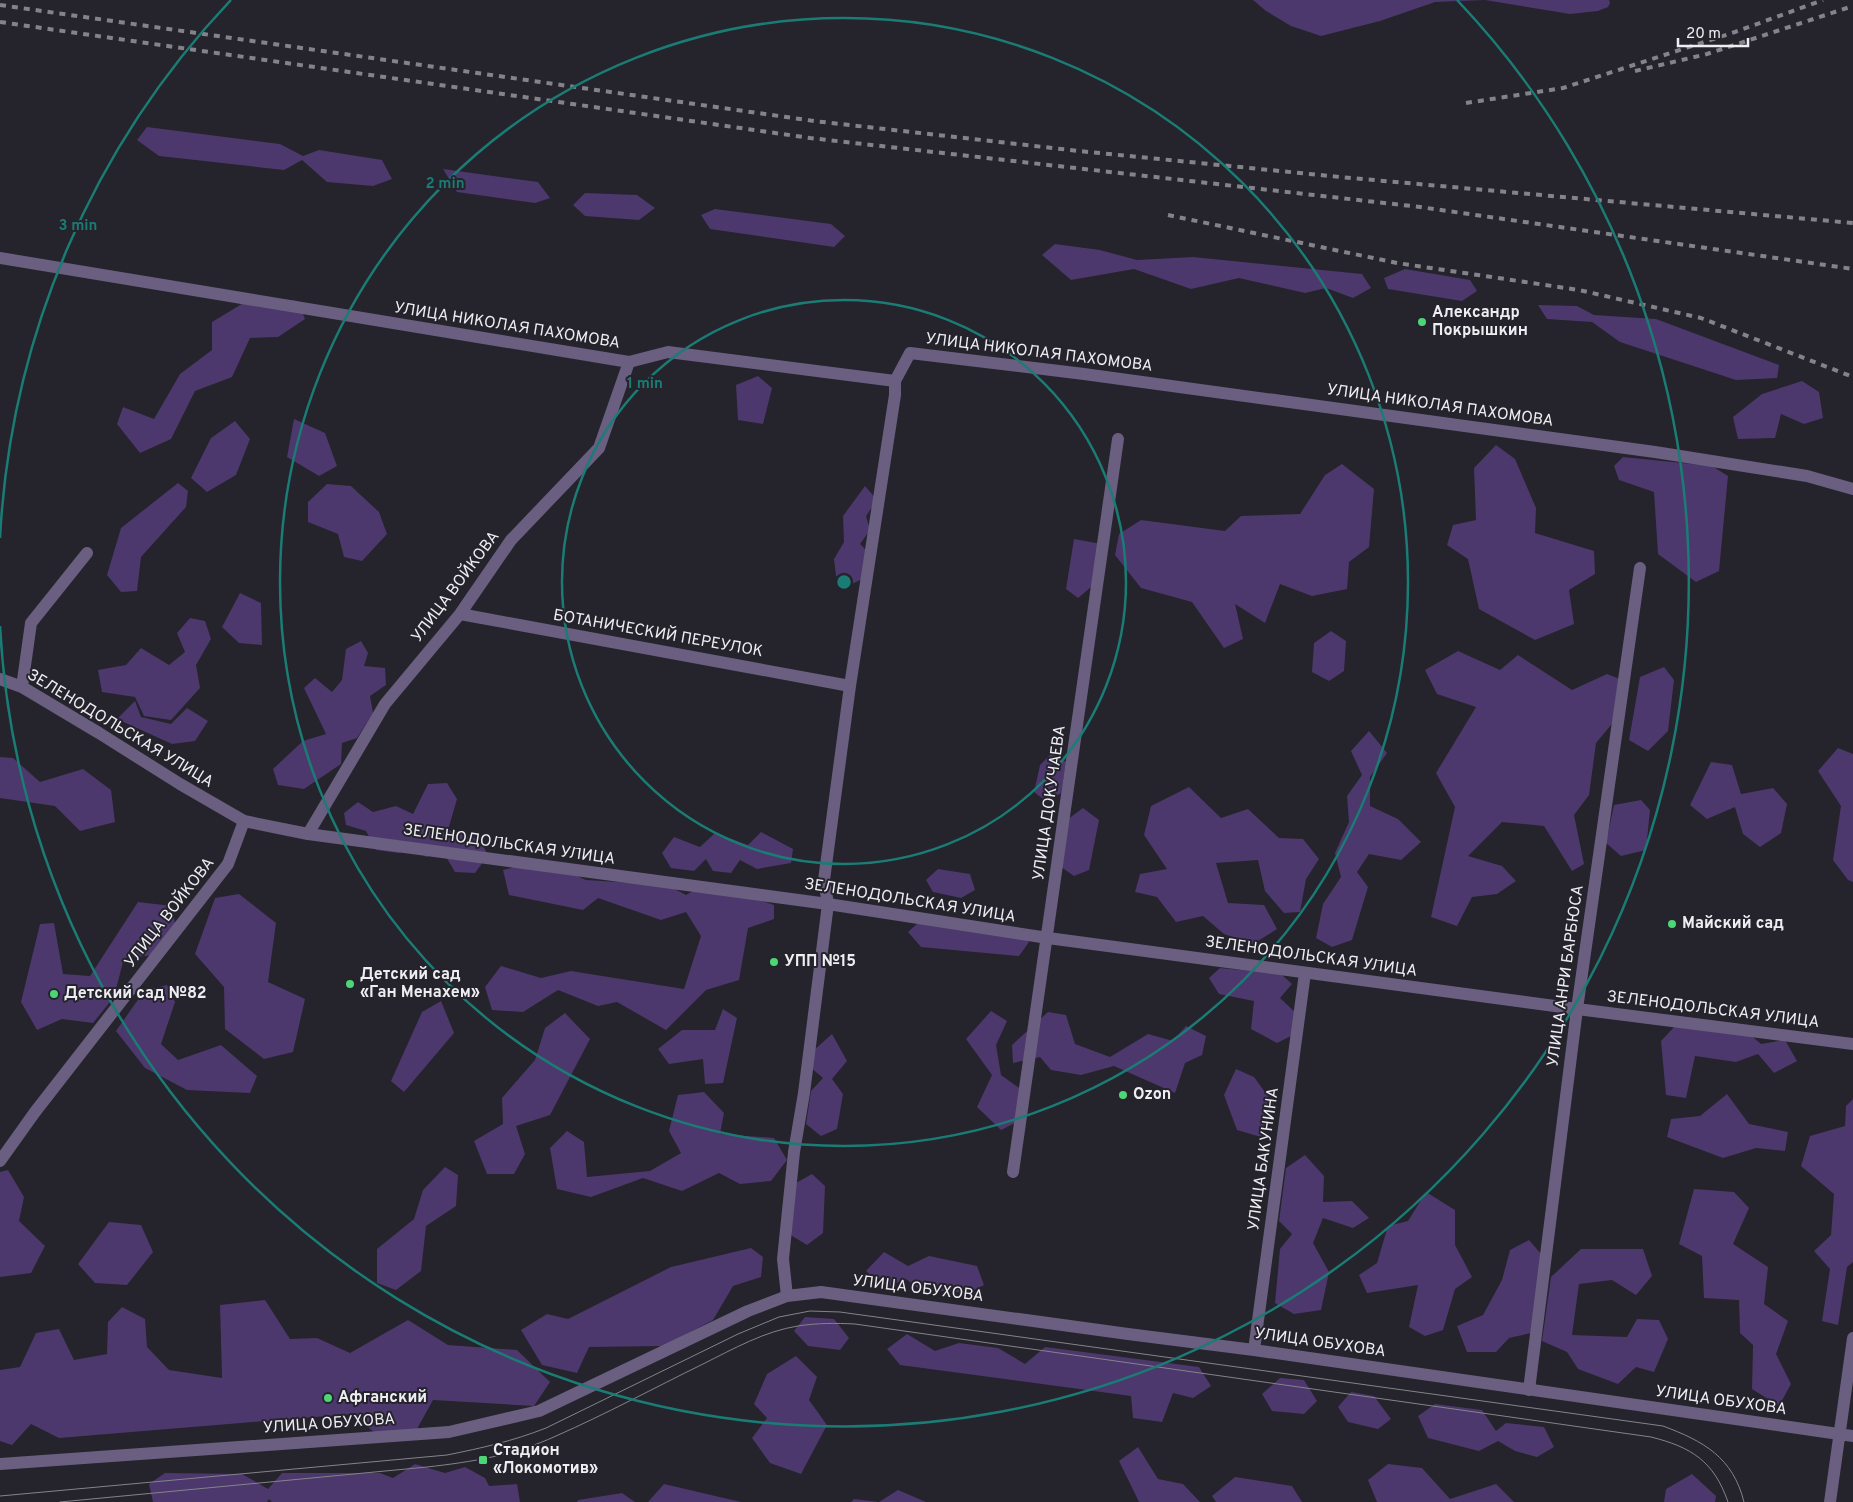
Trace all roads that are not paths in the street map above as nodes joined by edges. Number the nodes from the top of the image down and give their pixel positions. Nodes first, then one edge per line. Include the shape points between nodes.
1 (0, 258) edge
2 (628, 362) junction
3 (895, 381) junction
4 (1118, 439) dead end
5 (1853, 489) edge
6 (87, 553) dead end
7 (1640, 568) dead end
8 (460, 614) junction
9 (0, 679) edge
10 (850, 686) junction
11 (22, 687) junction
12 (244, 821) junction
13 (308, 834) junction
14 (828, 904) junction
15 (1048, 938) junction
16 (1305, 973) junction
17 (1577, 1009) junction
18 (1853, 1044) edge
19 (0, 1161) edge
20 (1013, 1172) dead end
21 (787, 1296) junction
22 (1853, 1338) edge
23 (1254, 1350) junction
24 (1529, 1390) junction
25 (1839, 1434) junction
26 (1853, 1436) edge
27 (0, 1464) edge
28 (1830, 1502) edge

1 - 2 street, УЛИЦА НИКОЛАЯ ПАХОМОВА
2 - 3 street, УЛИЦА НИКОЛАЯ ПАХОМОВА via 668,352
2 - 8 street, УЛИЦА ВОЙКОВА via 599,448 511,540
3 - 5 street, УЛИЦА НИКОЛАЯ ПАХОМОВА via 910,353 1655,452 1807,476
3 - 10 street
4 - 15 street, УЛИЦА ДОКУЧАЕВА
6 - 11 street via 31,623
7 - 17 street, УЛИЦА АНРИ БАРБЮСА
8 - 10 street, БОТАНИЧЕСКИЙ ПЕРЕУЛОК
8 - 13 street, УЛИЦА ВОЙКОВА via 385,704
9 - 11 street, ЗЕЛЕНОДОЛЬСКАЯ УЛИЦА
10 - 14 street via 824,880
11 - 12 street, ЗЕЛЕНОДОЛЬСКАЯ УЛИЦА
12 - 13 street, ЗЕЛЕНОДОЛЬСКАЯ УЛИЦА
12 - 19 street, УЛИЦА ВОЙКОВА via 228,864
13 - 14 street, ЗЕЛЕНОДОЛЬСКАЯ УЛИЦА
14 - 15 street, ЗЕЛЕНОДОЛЬСКАЯ УЛИЦА
14 - 21 street via 794,1152 783,1259
15 - 16 street, ЗЕЛЕНОДОЛЬСКАЯ УЛИЦА
15 - 20 street, УЛИЦА ДОКУЧАЕВА
16 - 17 street, ЗЕЛЕНОДОЛЬСКАЯ УЛИЦА
16 - 23 street, УЛИЦА БАКУНИНА
17 - 18 street, ЗЕЛЕНОДОЛЬСКАЯ УЛИЦА
17 - 24 street, УЛИЦА АНРИ БАРБЮСА
21 - 23 street, УЛИЦА ОБУХОВА via 821,1292
21 - 27 street, УЛИЦА ОБУХОВА via 748,1311 539,1411 449,1432
22 - 25 street
23 - 24 street, УЛИЦА ОБУХОВА
24 - 25 street, УЛИЦА ОБУХОВА
25 - 26 street, УЛИЦА ОБУХОВА
25 - 28 street

